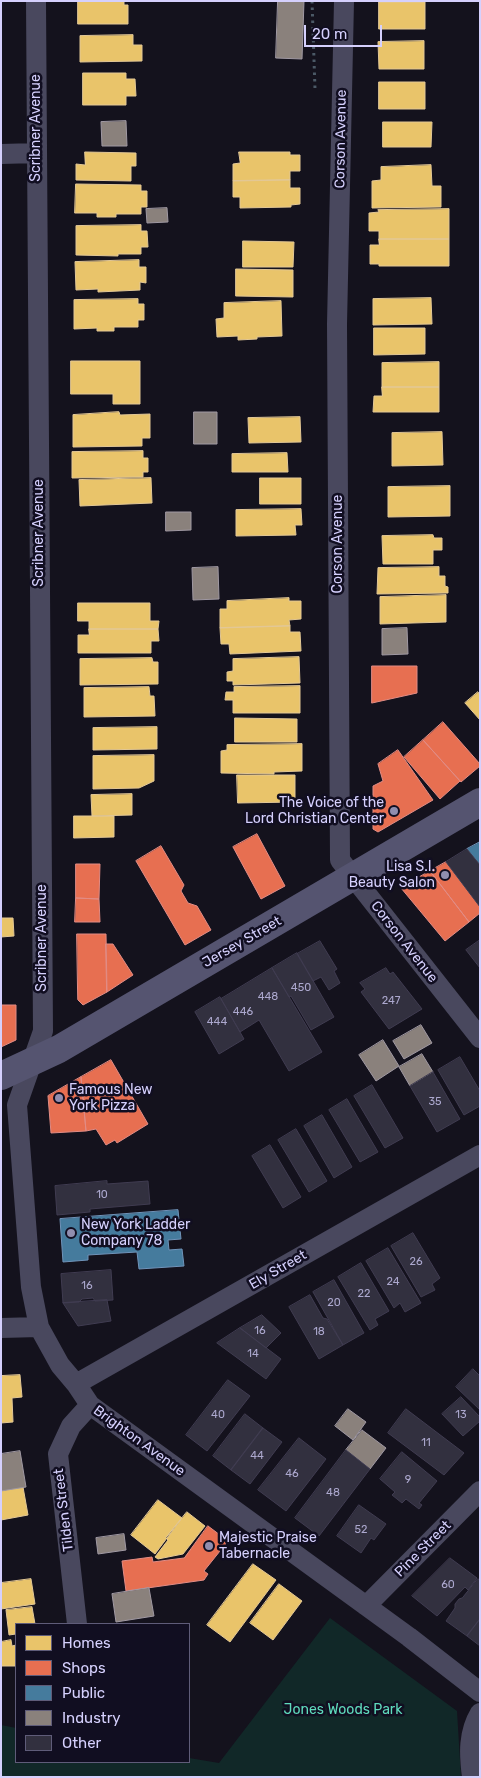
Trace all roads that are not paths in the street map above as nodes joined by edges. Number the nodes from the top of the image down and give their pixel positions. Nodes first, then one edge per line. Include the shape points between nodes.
1 (36, 1) edge
2 (344, 1) edge
3 (37, 153) junction
4 (1, 154) edge
5 (480, 802) edge
6 (353, 877) junction
7 (480, 1038) edge
8 (32, 1063) junction
9 (1, 1076) edge
10 (480, 1155) edge
11 (39, 1326) junction
12 (1, 1328) edge
13 (76, 1384) junction
14 (90, 1406) junction
15 (480, 1492) edge
16 (366, 1606) junction
17 (77, 1623) edge
18 (480, 1692) edge
19 (480, 1712) edge
20 (472, 1777) edge

1 - 3 street, Scribner Avenue
2 - 6 street, Corson Avenue via 338,324 340,860
3 - 4 street
3 - 8 street, Scribner Avenue via 43,1031
5 - 6 street, Jersey Street
6 - 7 street, Corson Avenue
6 - 8 street, Jersey Street
8 - 9 street, Jersey Street
8 - 11 street, Brighton Avenue via 17,1105 31,1287
10 - 13 street, Ely Street
11 - 12 street
11 - 13 street, Brighton Avenue via 60,1365
13 - 14 street, Brighton Avenue
14 - 16 street, Brighton Avenue
14 - 17 street, Tilden Street via 71,1426 58,1454
15 - 16 street, Pine Street
16 - 18 street, Brighton Avenue
19 - 20 street via 470,1737

